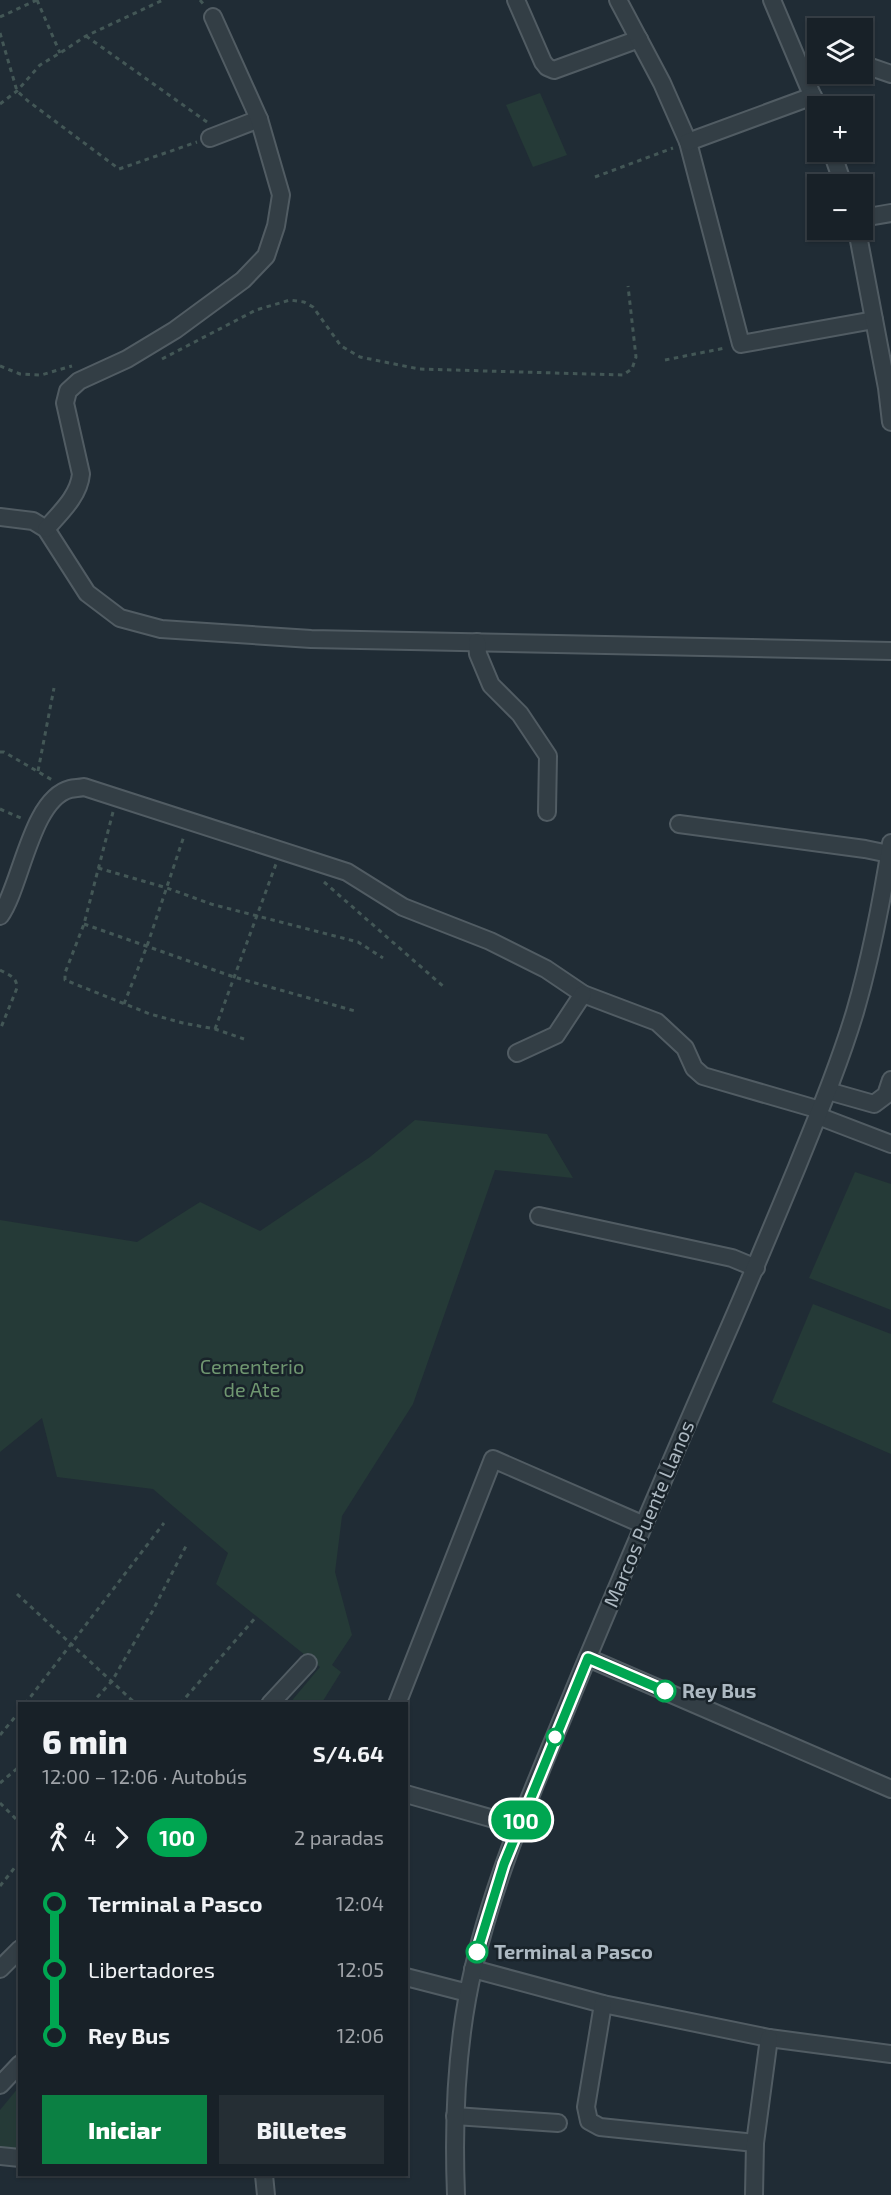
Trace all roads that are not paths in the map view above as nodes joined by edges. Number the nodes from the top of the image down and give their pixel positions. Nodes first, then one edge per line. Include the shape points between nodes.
1 (516, 0) edge
2 (618, 0) edge
3 (772, 0) edge
4 (213, 17) dead end
5 (639, 39) junction
6 (807, 66) edge
7 (873, 68) edge
8 (891, 74) edge
9 (807, 105) edge
10 (259, 120) junction
11 (217, 136) road end
12 (688, 142) junction
13 (891, 213) edge
14 (873, 216) edge
15 (859, 240) edge
16 (881, 330) edge
17 (889, 388) edge
18 (891, 420) edge
19 (0, 516) edge
20 (46, 529) junction
21 (477, 642) junction
22 (891, 651) edge
23 (548, 812) dead end
24 (679, 824) dead end
25 (890, 849) edge
26 (0, 916) edge
27 (583, 994) junction
28 (517, 1053) dead end
29 (891, 1080) edge
30 (828, 1090) junction
31 (819, 1113) junction
32 (891, 1144) edge
33 (539, 1215) dead end
34 (756, 1268) junction
35 (644, 1525) junction
36 (588, 1658) junction
37 (308, 1663) dead end
38 (272, 1702) edge
39 (398, 1702) edge
40 (891, 1789) edge
41 (408, 1795) edge
42 (519, 1826) junction
43 (18, 1951) edge
44 (0, 1969) edge
45 (473, 1969) junction
46 (408, 1978) edge
47 (468, 1993) junction
48 (603, 2004) junction
49 (769, 2038) junction
50 (891, 2054) edge
51 (18, 2066) edge
52 (0, 2085) edge
53 (455, 2116) junction
54 (558, 2123) dead end
55 (754, 2143) junction
56 (0, 2156) edge
57 (18, 2158) edge
58 (264, 2176) edge
59 (266, 2195) edge
60 (456, 2195) edge
61 (754, 2195) edge

1 - 5 street via 543,62 554,70
2 - 5 street
3 - 6 street
4 - 10 street
5 - 12 street
7 - 8 street
9 - 12 street
10 - 11 street
10 - 20 street via 281,195 266,255 243,280 175,330 127,359 79,381 68,391 65,403 80,484
12 - 16 street via 741,344
13 - 14 street
15 - 16 street
16 - 17 street
17 - 18 street
19 - 20 street via 33,521
20 - 21 street via 87,593 120,618 161,629 311,639
21 - 22 street
21 - 23 street via 490,685 520,714 548,756
24 - 25 street
25 - 30 street, Marcos Puente Llanos via 867,967
26 - 27 street via 43,812 57,796 84,787 347,872 403,906 546,969
27 - 28 street via 555,1035
27 - 31 street via 657,1022 685,1048 694,1068 703,1076
29 - 30 street via 886,1095 874,1104
30 - 31 street, Marcos Puente Llanos
31 - 32 street
31 - 34 street, Marcos Puente Llanos
33 - 34 street via 732,1258
34 - 35 street, Marcos Puente Llanos
35 - 36 street, Marcos Puente Llanos
35 - 39 street via 493,1459
36 - 40 street
36 - 42 street, Marcos Puente Llanos
37 - 38 street
41 - 42 street
42 - 45 street, Marcos Puente Llanos via 491,1902
43 - 44 street
45 - 47 street, Marcos Puente Llanos
45 - 48 street
46 - 47 street
47 - 53 street, Marcos Puente Llanos
48 - 49 street
48 - 55 street via 586,2108 589,2121 600,2127
49 - 50 street
49 - 55 street
51 - 52 street
53 - 54 street
53 - 60 street, Marcos Puente Llanos
55 - 61 street
56 - 57 street
58 - 59 street

